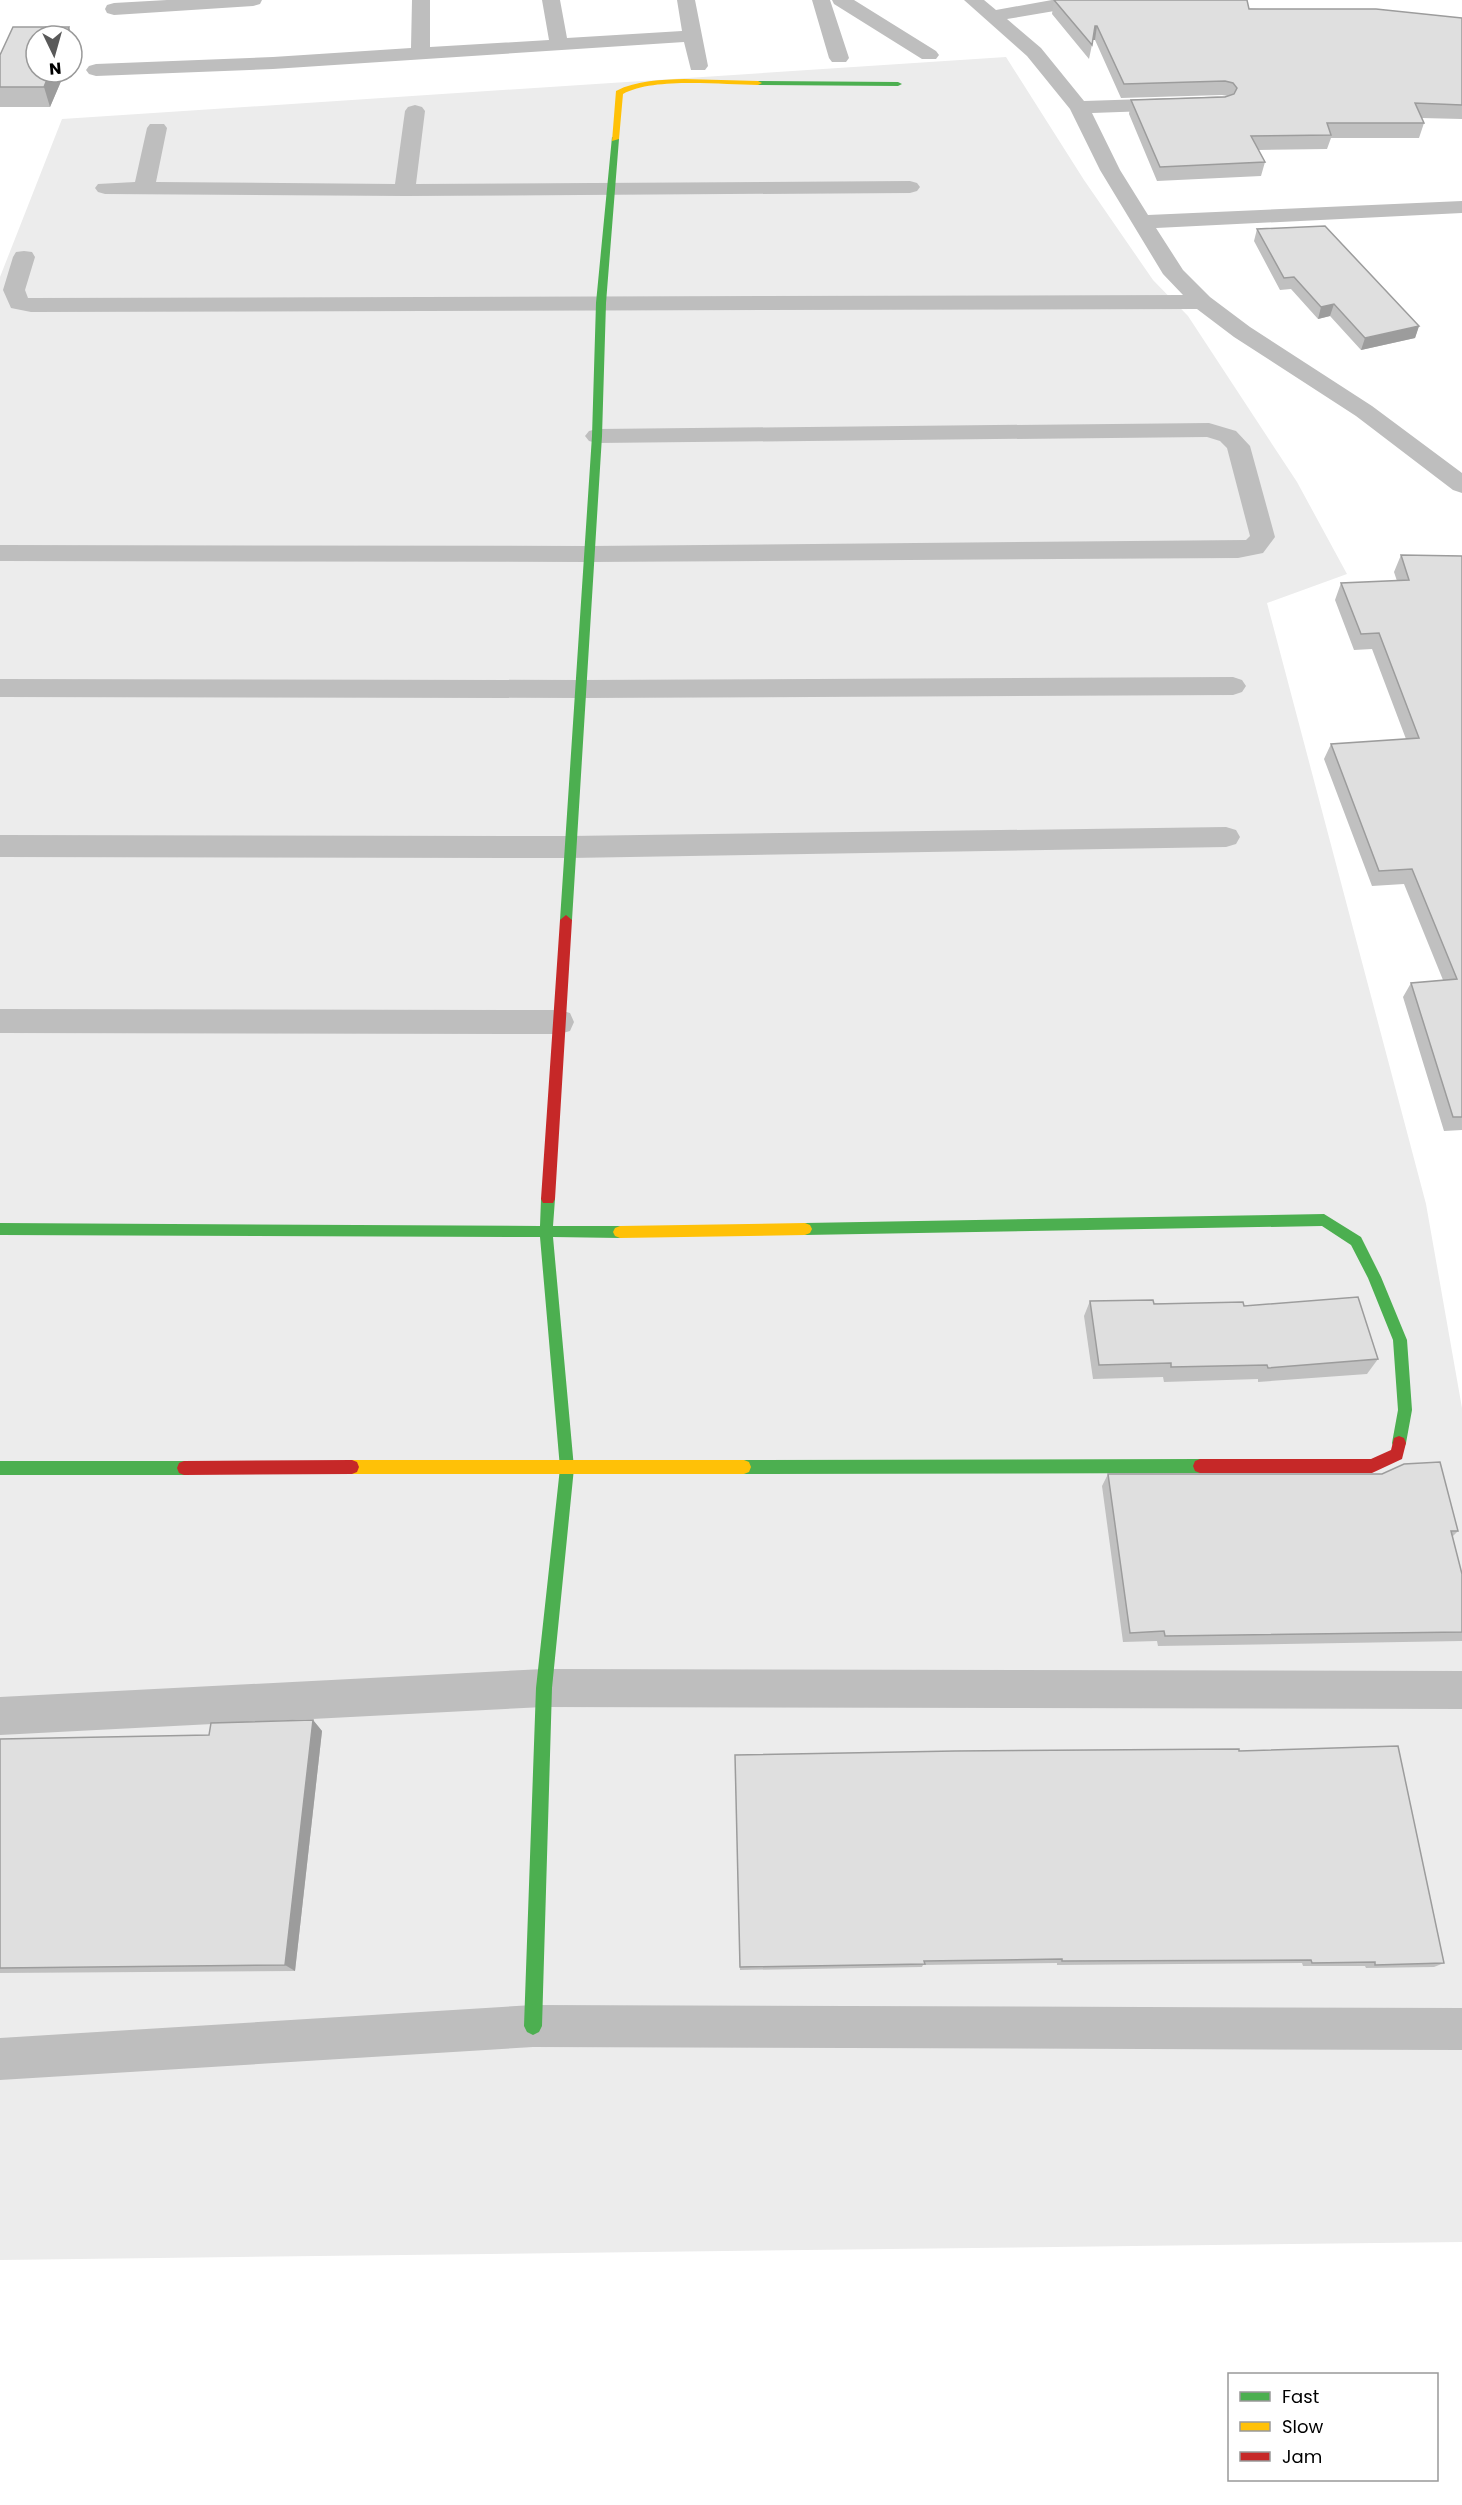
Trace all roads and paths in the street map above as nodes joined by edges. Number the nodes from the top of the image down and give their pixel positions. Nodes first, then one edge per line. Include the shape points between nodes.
1 (253, 0) edge
2 (421, 0) edge
3 (551, 0) edge
4 (686, 0) edge
5 (821, 0) edge
6 (842, 0) edge
7 (973, 0) edge
8 (1084, 0) edge
9 (114, 9) dead end
10 (992, 16) junction
11 (692, 36) junction
12 (559, 44) junction
13 (420, 53) junction
14 (929, 55) dead end
15 (839, 58) dead end
16 (698, 66) dead end
17 (96, 70) dead end
18 (898, 84) dead end
19 (1198, 104) edge
20 (1078, 107) junction
21 (415, 111) dead end
22 (157, 128) dead end
23 (910, 187) dead end
24 (105, 188) dead end
25 (144, 188) junction
26 (611, 189) junction
27 (405, 190) junction
28 (1462, 207) edge
29 (1142, 222) junction
30 (24, 257) dead end
31 (1202, 302) junction
32 (601, 303) junction
33 (597, 436) junction
34 (1462, 485) edge
35 (0, 553) edge
36 (589, 554) junction
37 (1233, 686) dead end
38 (0, 688) edge
39 (581, 689) junction
40 (1226, 837) dead end
41 (0, 846) edge
42 (570, 847) junction
43 (0, 1021) edge
44 (559, 1022) junction
45 (0, 1229) edge
46 (546, 1233) junction
47 (0, 1468) edge
48 (567, 1468) junction
49 (544, 1688) junction
50 (1462, 1690) edge
51 (0, 1716) edge
52 (533, 2026) junction
53 (1462, 2029) edge
54 (0, 2059) edge

1 - 9 street
2 - 13 street
3 - 12 street
4 - 11 street
5 - 15 street
6 - 14 street
7 - 10 street
8 - 10 street
10 - 20 street via 1034,52
11 - 12 street
11 - 16 street
12 - 13 street
13 - 17 street
18 - 26 street via 632,85 619,93
19 - 20 street
20 - 29 street
21 - 27 street
22 - 25 street
23 - 26 street
24 - 25 street
25 - 27 street
26 - 27 street
26 - 32 street
28 - 29 street
29 - 31 street via 1174,274
30 - 32 street via 14,290 18,303
31 - 32 street
31 - 34 street via 1364,411
32 - 33 street
33 - 36 street
33 - 36 street via 1209,430 1228,436 1238,446 1263,537 1254,547 1238,550
35 - 36 street
36 - 39 street
37 - 39 street
38 - 39 street
39 - 42 street
40 - 42 street
41 - 42 street
42 - 44 street
43 - 44 street
44 - 46 street
45 - 46 street
46 - 48 street
46 - 48 street via 1324,1220 1356,1241 1400,1340 1405,1410 1397,1454 1372,1466
47 - 48 street
48 - 49 street
49 - 50 street
49 - 51 street
49 - 52 street
52 - 53 street
52 - 54 street

